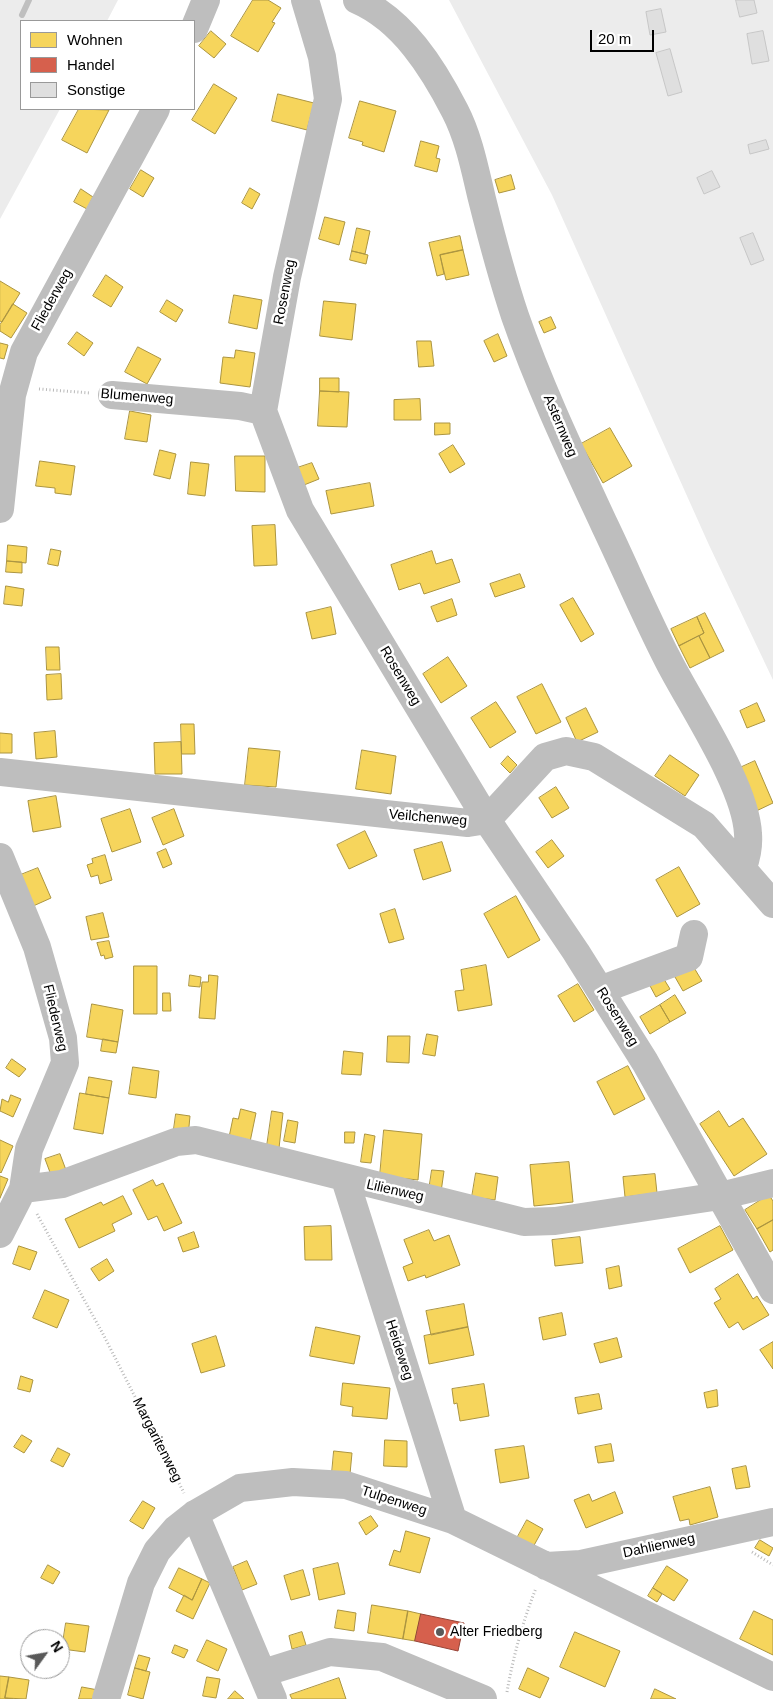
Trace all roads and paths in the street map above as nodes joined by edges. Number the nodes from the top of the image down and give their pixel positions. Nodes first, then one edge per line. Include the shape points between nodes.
1 (206, 0) edge
2 (304, 0) edge
3 (357, 0) edge
4 (195, 27) edge
5 (155, 110) edge
6 (12, 395) junction
7 (112, 395) joint
8 (263, 411) junction
9 (0, 508) edge
10 (0, 772) edge
11 (487, 820) junction
12 (0, 857) edge
13 (743, 867) junction
14 (773, 904) edge
15 (694, 934) dead end
16 (600, 990) junction
17 (345, 1179) junction
18 (773, 1183) edge
19 (23, 1189) junction
20 (720, 1196) junction
21 (0, 1234) edge
22 (773, 1290) edge
23 (195, 1514) junction
24 (453, 1520) junction
25 (773, 1522) edge
26 (544, 1566) junction
27 (262, 1674) junction
28 (773, 1678) edge
29 (106, 1699) edge
30 (273, 1699) edge
31 (483, 1699) edge
32 (506, 1699) edge

1 - 4 street
2 - 8 street, Rosenweg via 322,57 328,99 287,278
3 - 13 street, Asternweg via 371,6 406,35 434,73 456,114 472,158 503,281 522,336 569,449 667,658 741,800 748,832 748,852
5 - 6 street, Fliederweg via 24,352
6 - 7 path, Blumenweg via 41,389
6 - 9 street, Fliederweg
7 - 8 street, Blumenweg via 240,406
8 - 11 street, Rosenweg via 300,510
10 - 11 street, Veilchenweg via 468,823
11 - 13 street, Veilchenweg via 546,758 566,751 594,758 704,825
11 - 16 street, Rosenweg
12 - 19 street, Fliederweg via 37,947 63,1038 65,1064 29,1150
13 - 14 street, Veilchenweg
15 - 16 street via 689,957
16 - 20 street, Rosenweg via 645,1062
17 - 19 street, Lilienweg via 196,1140 176,1142 62,1184
17 - 20 street, Lilienweg via 524,1222 555,1221
17 - 24 street, Heideweg
18 - 20 street, Lilienweg
19 - 21 street, Fliederweg
19 - 23 path, Margaritenweg via 103,1334
20 - 22 street, Rosenweg
23 - 24 street, Tulpenweg via 240,1488 293,1482 346,1486
23 - 27 street
23 - 29 street, Tulpenweg via 176,1529 157,1551 141,1583
24 - 26 street, Tulpenweg
25 - 26 street, Dahlienweg via 581,1564
26 - 28 street, Tulpenweg
26 - 32 path via 527,1612
27 - 30 street
27 - 31 street via 330,1652 382,1657

